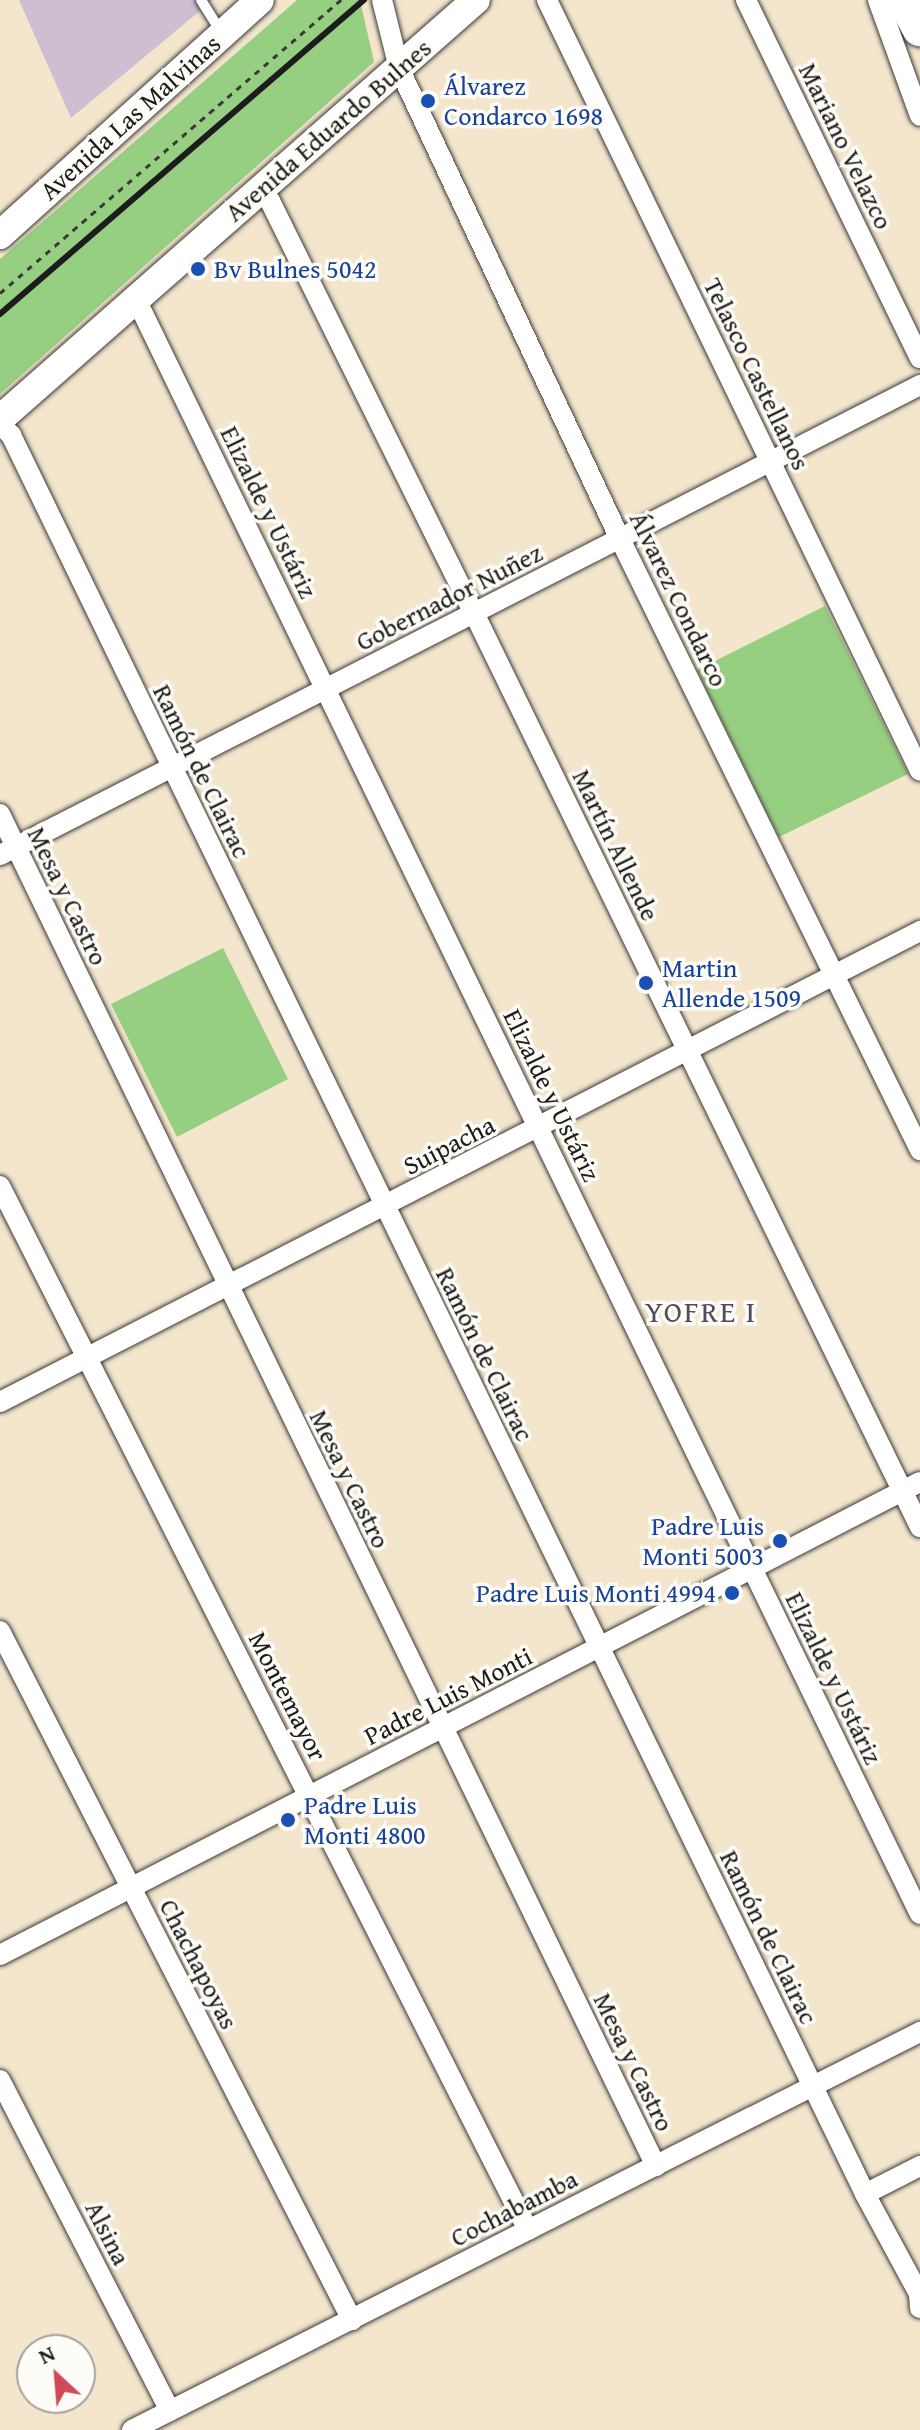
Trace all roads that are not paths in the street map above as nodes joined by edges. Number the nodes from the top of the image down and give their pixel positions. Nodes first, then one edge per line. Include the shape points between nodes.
1 (201, 0) edge
2 (260, 0) edge
3 (382, 0) edge
4 (476, 0) edge
5 (547, 0) edge
6 (746, 0) edge
7 (878, 0) edge
8 (905, 0) edge
9 (920, 28) edge
10 (222, 33) junction
11 (399, 68) junction
12 (920, 116) edge
13 (260, 189) junction
14 (0, 235) edge
15 (136, 299) junction
16 (920, 358) edge
17 (920, 385) edge
18 (0, 422) edge
19 (771, 463) junction
20 (620, 539) junction
21 (474, 613) junction
22 (326, 689) junction
23 (172, 768) junction
24 (920, 771) edge
25 (0, 814) edge
26 (8, 850) edge
27 (920, 931) edge
28 (836, 976) junction
29 (688, 1050) junction
30 (539, 1127) junction
31 (920, 1150) edge
32 (0, 1186) edge
33 (384, 1207) junction
34 (226, 1286) junction
35 (87, 1358) junction
36 (0, 1402) edge
37 (911, 1486) edge
38 (920, 1527) edge
39 (752, 1568) junction
40 (0, 1631) edge
41 (599, 1648) junction
42 (443, 1727) junction
43 (309, 1796) junction
44 (131, 1888) junction
45 (920, 1914) edge
46 (0, 1955) edge
47 (920, 2032) edge
48 (0, 2080) edge
49 (813, 2088) junction
50 (656, 2166) junction
51 (920, 2166) edge
52 (865, 2194) junction
53 (528, 2230) junction
54 (920, 2294) edge
55 (920, 2308) edge
56 (352, 2320) junction
57 (170, 2411) junction
58 (132, 2430) edge

1 - 10 lane
2 - 10 main road, Avenida Las Malvinas
3 - 11 street, Álvarez Condarco
4 - 11 main road, Avenida Eduardo Bulnes
5 - 19 street, Telasco Castellanos
6 - 16 street, Mariano Velazco
7 - 12 street
8 - 9 highway
10 - 14 main road, Avenida Las Malvinas
11 - 13 main road, Avenida Eduardo Bulnes
11 - 20 street, Álvarez Condarco
13 - 15 main road, Avenida Eduardo Bulnes
13 - 21 street, Martín Allende
15 - 18 main road, Avenida Eduardo Bulnes
15 - 22 street, Elizalde y Ustáriz
17 - 19 street, Gobernador Nuñez
18 - 23 street, Ramón de Clairac via 11,435
19 - 20 street, Gobernador Nuñez
19 - 24 street, Telasco Castellanos
20 - 21 street, Gobernador Nuñez
20 - 28 street, Álvarez Condarco
21 - 22 street, Gobernador Nuñez
21 - 29 street, Martín Allende
22 - 23 street, Gobernador Nuñez
22 - 30 street, Elizalde y Ustáriz
23 - 26 street, Gobernador Nuñez
23 - 33 street, Ramón de Clairac
25 - 26 street, Mesa y Castro
26 - 34 street, Mesa y Castro
27 - 28 street, Suipacha
28 - 29 street, Suipacha
28 - 31 street, Álvarez Condarco
29 - 30 street, Suipacha
29 - 37 street, Martín Allende
30 - 33 street, Suipacha
30 - 39 street, Elizalde y Ustáriz
32 - 35 street, Montemayor
33 - 34 street, Suipacha
33 - 41 street, Ramón de Clairac
34 - 35 street, Suipacha
34 - 42 street, Mesa y Castro
35 - 36 street, Suipacha
35 - 43 street, Montemayor
37 - 38 street, Martín Allende
37 - 39 street, Padre Luis Monti
39 - 41 street, Padre Luis Monti
39 - 45 street, Elizalde y Ustáriz
40 - 44 street, Chachapoyas
41 - 42 street, Padre Luis Monti
41 - 49 street, Ramón de Clairac
42 - 43 street, Padre Luis Monti
42 - 50 street, Mesa y Castro
43 - 44 street, Padre Luis Monti
43 - 53 street, Montemayor
44 - 46 street, Padre Luis Monti
44 - 56 street, Chachapoyas
47 - 49 street, Cochabamba
48 - 57 street, Alsina
49 - 50 street, Cochabamba
49 - 52 street, Ramón de Clairac
50 - 53 street, Cochabamba
51 - 52 street
52 - 54 street, Ramón de Clairac
53 - 56 street, Cochabamba
54 - 55 street, Ramón de Clairac
56 - 57 street, Cochabamba
57 - 58 street, Cochabamba

